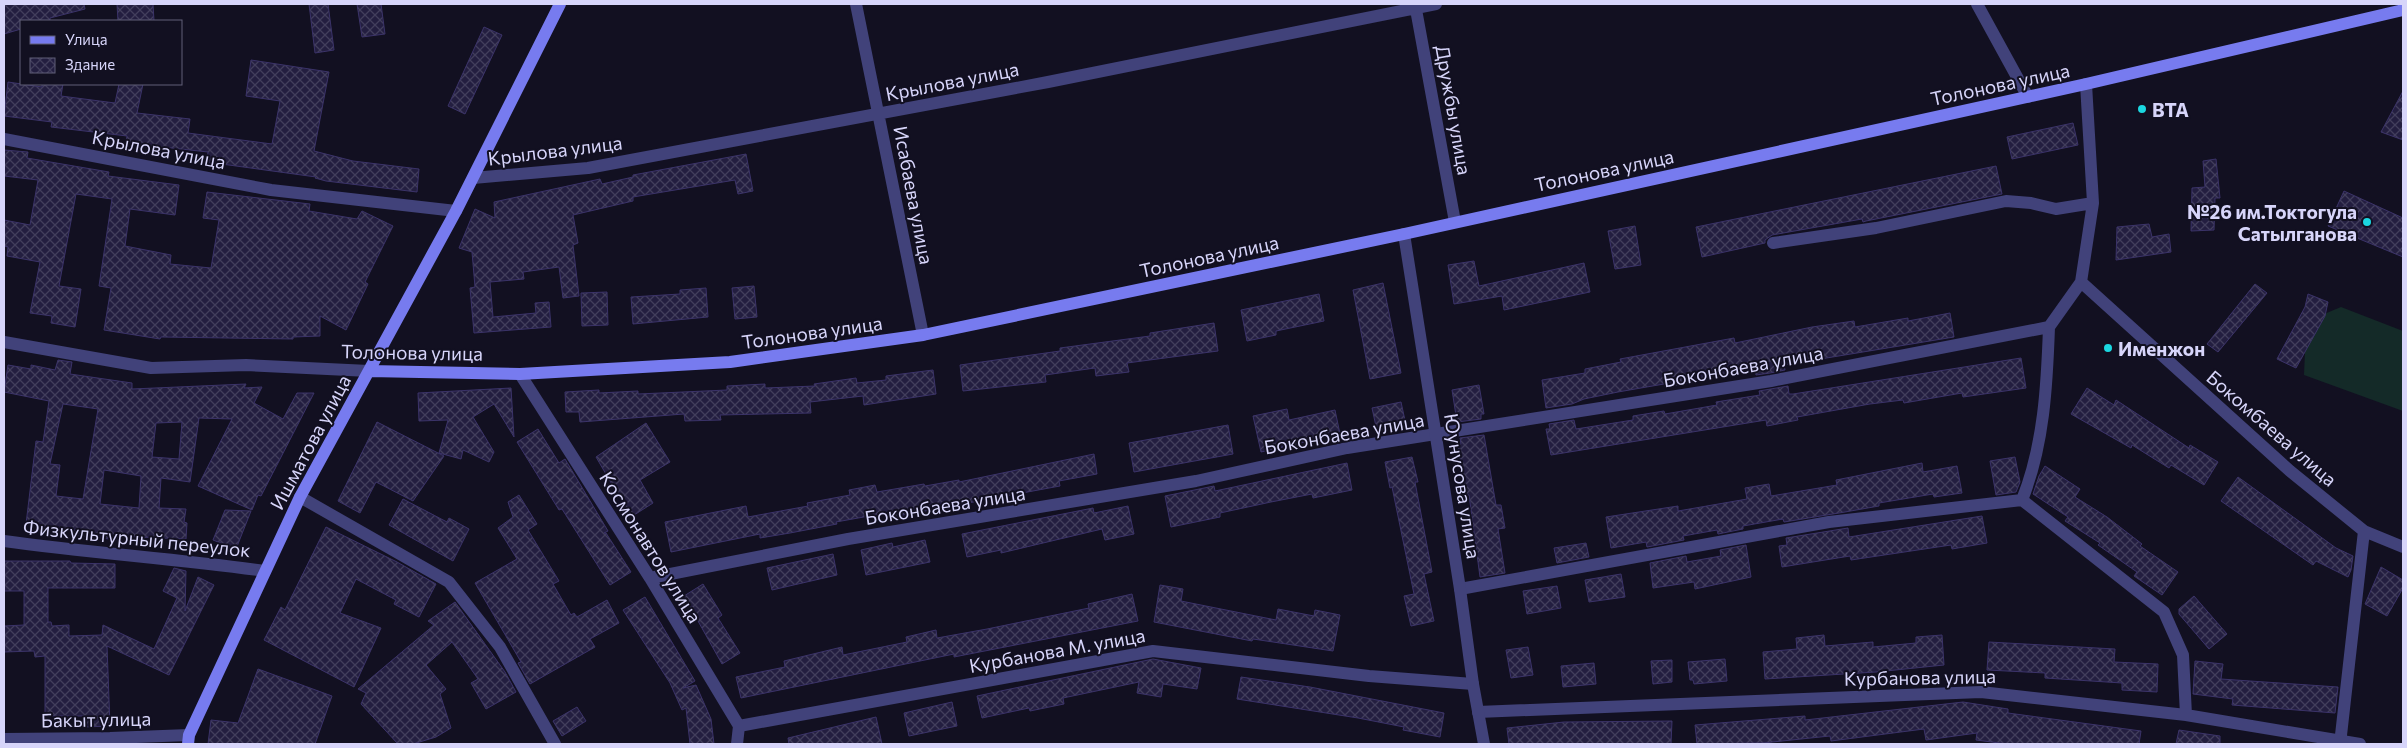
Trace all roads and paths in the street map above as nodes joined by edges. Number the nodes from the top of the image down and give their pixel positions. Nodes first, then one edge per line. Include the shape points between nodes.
1 (560, 4) edge
2 (856, 4) edge
3 (1436, 4) edge
4 (1977, 4) edge
5 (1415, 6) edge
6 (2403, 10) edge
7 (2086, 84) junction
8 (2028, 97) junction
9 (879, 114) junction
10 (4, 139) edge
11 (473, 178) junction
12 (2094, 203) junction
13 (456, 211) junction
14 (1455, 222) junction
15 (1404, 234) junction
16 (1773, 243) dead end
17 (2081, 282) junction
18 (2049, 327) junction
19 (923, 335) junction
20 (4, 342) edge
21 (369, 371) junction
22 (520, 374) junction
23 (1436, 436) junction
24 (300, 497) junction
25 (2022, 500) junction
26 (2364, 531) junction
27 (4, 541) edge
28 (2403, 547) edge
29 (265, 571) junction
30 (650, 578) junction
31 (1460, 589) junction
32 (1473, 684) junction
33 (1478, 712) junction
34 (2186, 715) junction
35 (739, 726) junction
36 (4, 738) edge
37 (188, 739) edge
38 (2340, 742) edge
39 (555, 744) edge
40 (737, 744) edge
41 (1484, 744) edge
42 (2360, 744) edge

1 - 11 main road, Ишматова улица
2 - 9 street, Исабаева улица
3 - 5 street, Крылова улица
4 - 8 street
5 - 9 street, Крылова улица
5 - 14 street, Дружбы улица
6 - 7 main road, Толонова улица
7 - 8 main road, Толонова улица
7 - 12 street
8 - 14 main road, Толонова улица
9 - 11 street, Крылова улица via 588,168
9 - 19 street, Исабаева улица
10 - 13 street, Крылова улица via 271,190
11 - 13 main road, Ишматова улица
12 - 16 street via 2056,209 2031,202 2006,201 1876,228
12 - 17 street
13 - 21 main road, Ишматова улица
14 - 15 main road, Толонова улица
15 - 19 main road, Толонова улица
15 - 23 street, Юунусова улица
17 - 18 street
17 - 26 street, Бокомбаева улица via 2290,471
18 - 23 street, Боконбаева улица via 1771,381
18 - 25 street via 2047,376 2037,451
19 - 22 main road, Толонова улица via 730,362
20 - 21 street, Толонова улица via 151,368 246,365
21 - 22 main road, Толонова улица
21 - 24 main road, Ишматова улица
22 - 30 street, Космонавтов улица
23 - 30 street, Боконбаева улица via 1347,448 1196,481 848,540
23 - 31 street, Юунусова улица
24 - 29 main road, Ишматова улица
24 - 39 street via 449,582 500,647
25 - 31 street via 1829,522
25 - 34 street via 2164,612 2182,655
26 - 28 street, Бокомбаева улица
26 - 38 street
27 - 29 street, Физкультурный переулок
29 - 37 main road, Ишматова улица
30 - 35 street, Космонавтов улица
31 - 32 street, Юунусова улица
32 - 33 street, Юунусова улица
32 - 35 street, Курбанова М. улица via 1369,676 1153,651
33 - 34 street, Курбанова улица via 1981,692
33 - 41 street, Юунусова улица
34 - 38 street, Курбанова улица
35 - 40 street
36 - 37 street, Бакыт улица
38 - 42 street, Курбанова улица

